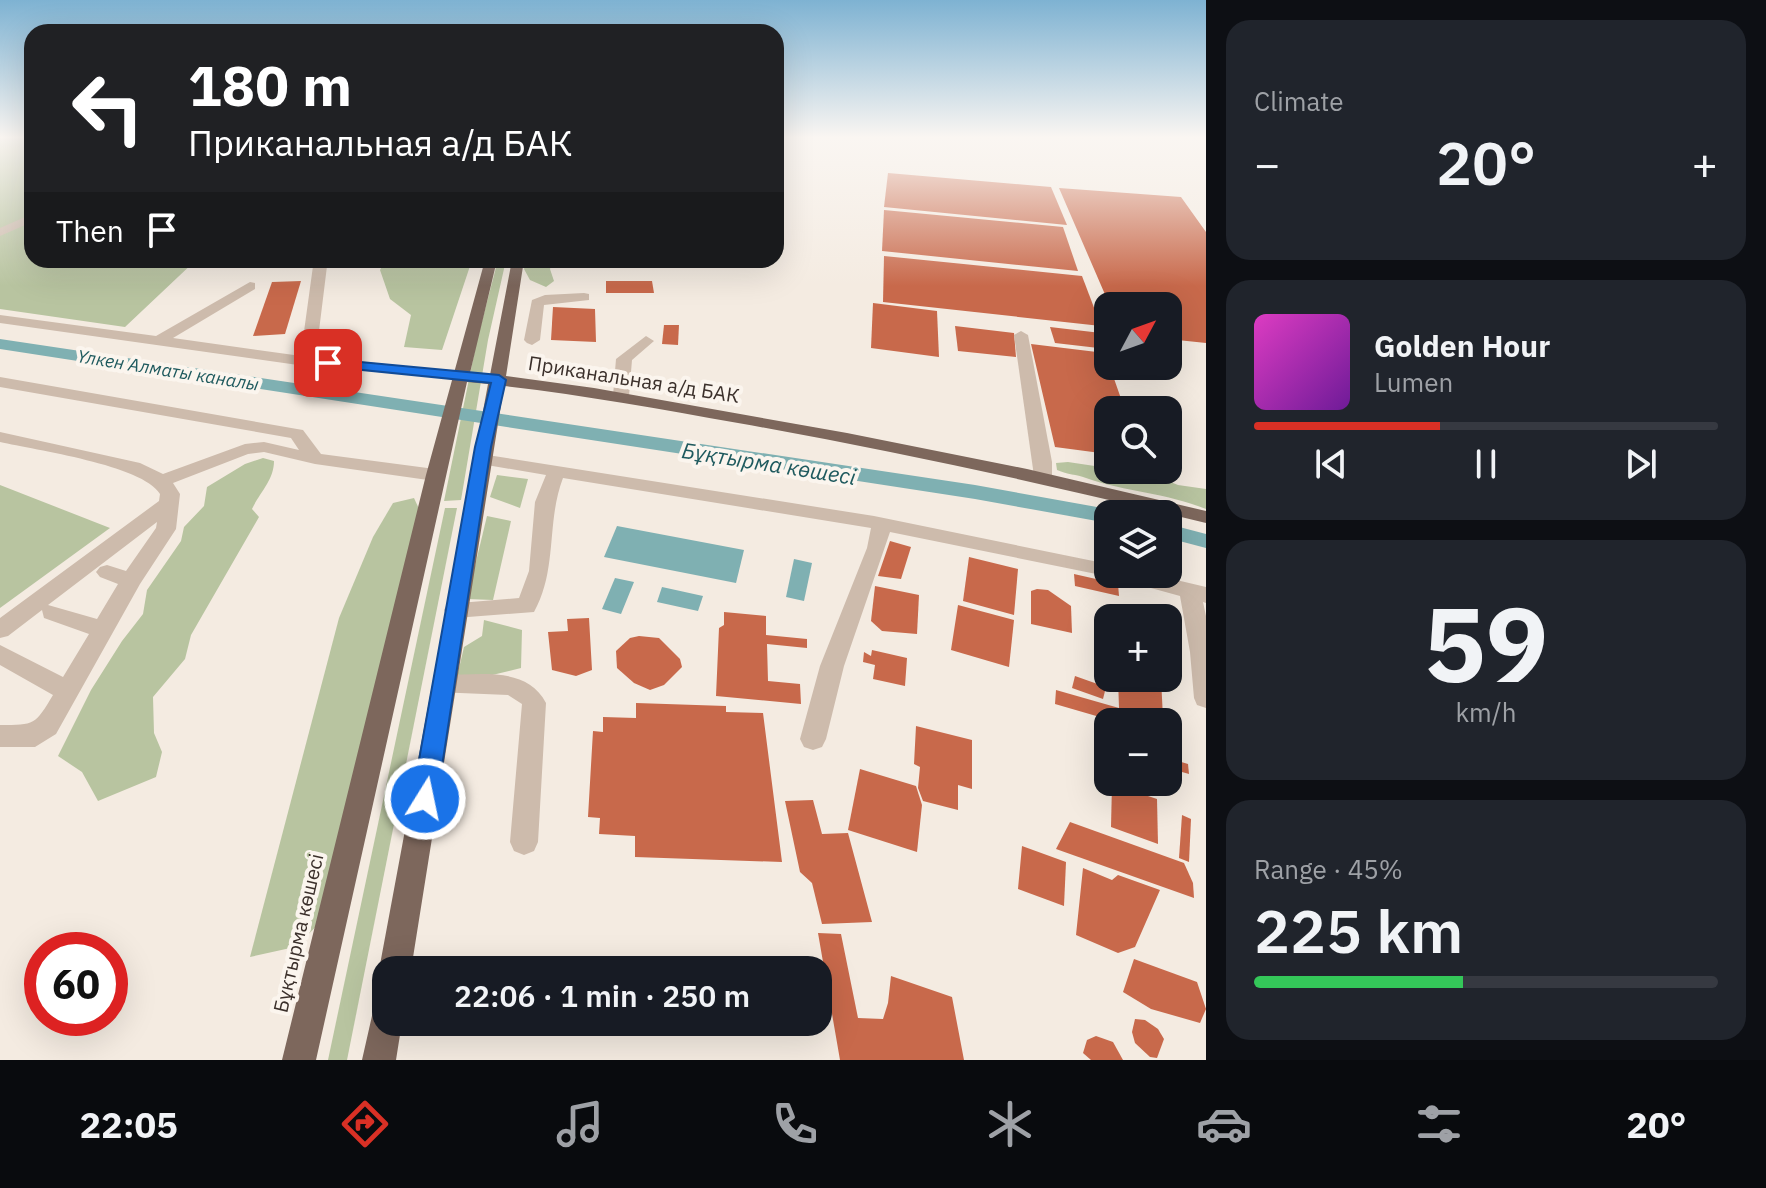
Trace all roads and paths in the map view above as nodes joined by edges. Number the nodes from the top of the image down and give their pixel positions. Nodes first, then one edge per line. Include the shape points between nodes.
1 (24, 222) edge
2 (0, 232) edge
3 (320, 268) edge
4 (489, 268) edge
5 (517, 268) edge
6 (250, 286) dead end
7 (584, 297) dead end
8 (0, 319) edge
9 (507, 320) junction
10 (533, 320) junction
11 (1021, 335) dead end
12 (532, 340) dead end
13 (646, 341) dead end
14 (156, 342) junction
15 (298, 360) junction
16 (499, 380) junction
17 (0, 382) edge
18 (460, 382) junction
19 (621, 396) junction
20 (0, 437) edge
21 (482, 453) junction
22 (315, 459) junction
23 (557, 470) junction
24 (435, 475) junction
25 (1043, 476) junction
26 (162, 481) junction
27 (168, 504) junction
28 (1206, 517) edge
29 (882, 524) junction
30 (1094, 568) edge
31 (107, 572) dead end
32 (131, 580) junction
33 (1177, 588) edge
34 (1198, 593) edge
35 (455, 610) junction
36 (52, 612) dead end
37 (0, 630) edge
38 (103, 630) junction
39 (0, 654) edge
40 (445, 685) junction
41 (65, 690) junction
42 (1206, 698) edge
43 (0, 736) edge
44 (813, 739) dead end
45 (524, 842) dead end
46 (397, 956) edge
47 (383, 1036) edge
48 (299, 1060) edge
49 (379, 1060) edge

1 - 2 street
3 - 15 street via 309,347
4 - 18 main road, Бұқтырма көшесі
5 - 9 main road
6 - 14 street
7 - 10 street via 540,301
8 - 14 street, Приканальная а/д БАК
9 - 10 street
9 - 16 main road
10 - 12 street
11 - 25 street
13 - 19 street via 624,359
14 - 15 street, Приканальная а/д БАК
15 - 18 street, Приканальная а/д БАК
16 - 18 main road, Приканальная а/д БАК
16 - 19 main road, Приканальная а/д БАК
16 - 21 main road
17 - 22 street via 297,434
18 - 24 main road, Бұқтырма көшесі
19 - 25 main road, Приканальная а/д БАК
20 - 26 street via 134,467
21 - 23 street
21 - 35 main road
22 - 24 street
22 - 26 street via 264,447 245,449
23 - 29 street
23 - 35 street via 544,503 539,574 526,606
24 - 48 main road, Бұқтырма көшесі
25 - 28 main road, Приканальная а/д БАК
26 - 27 street via 170,494
27 - 32 street via 166,529
27 - 37 street
29 - 30 street
29 - 44 street via 832,666
31 - 32 street
32 - 38 street
33 - 34 street
34 - 42 street
35 - 40 main road
36 - 38 street
38 - 41 street
39 - 41 street
40 - 45 street via 519,686 530,693 534,703
40 - 46 main road
41 - 43 street via 42,732
47 - 49 main road

